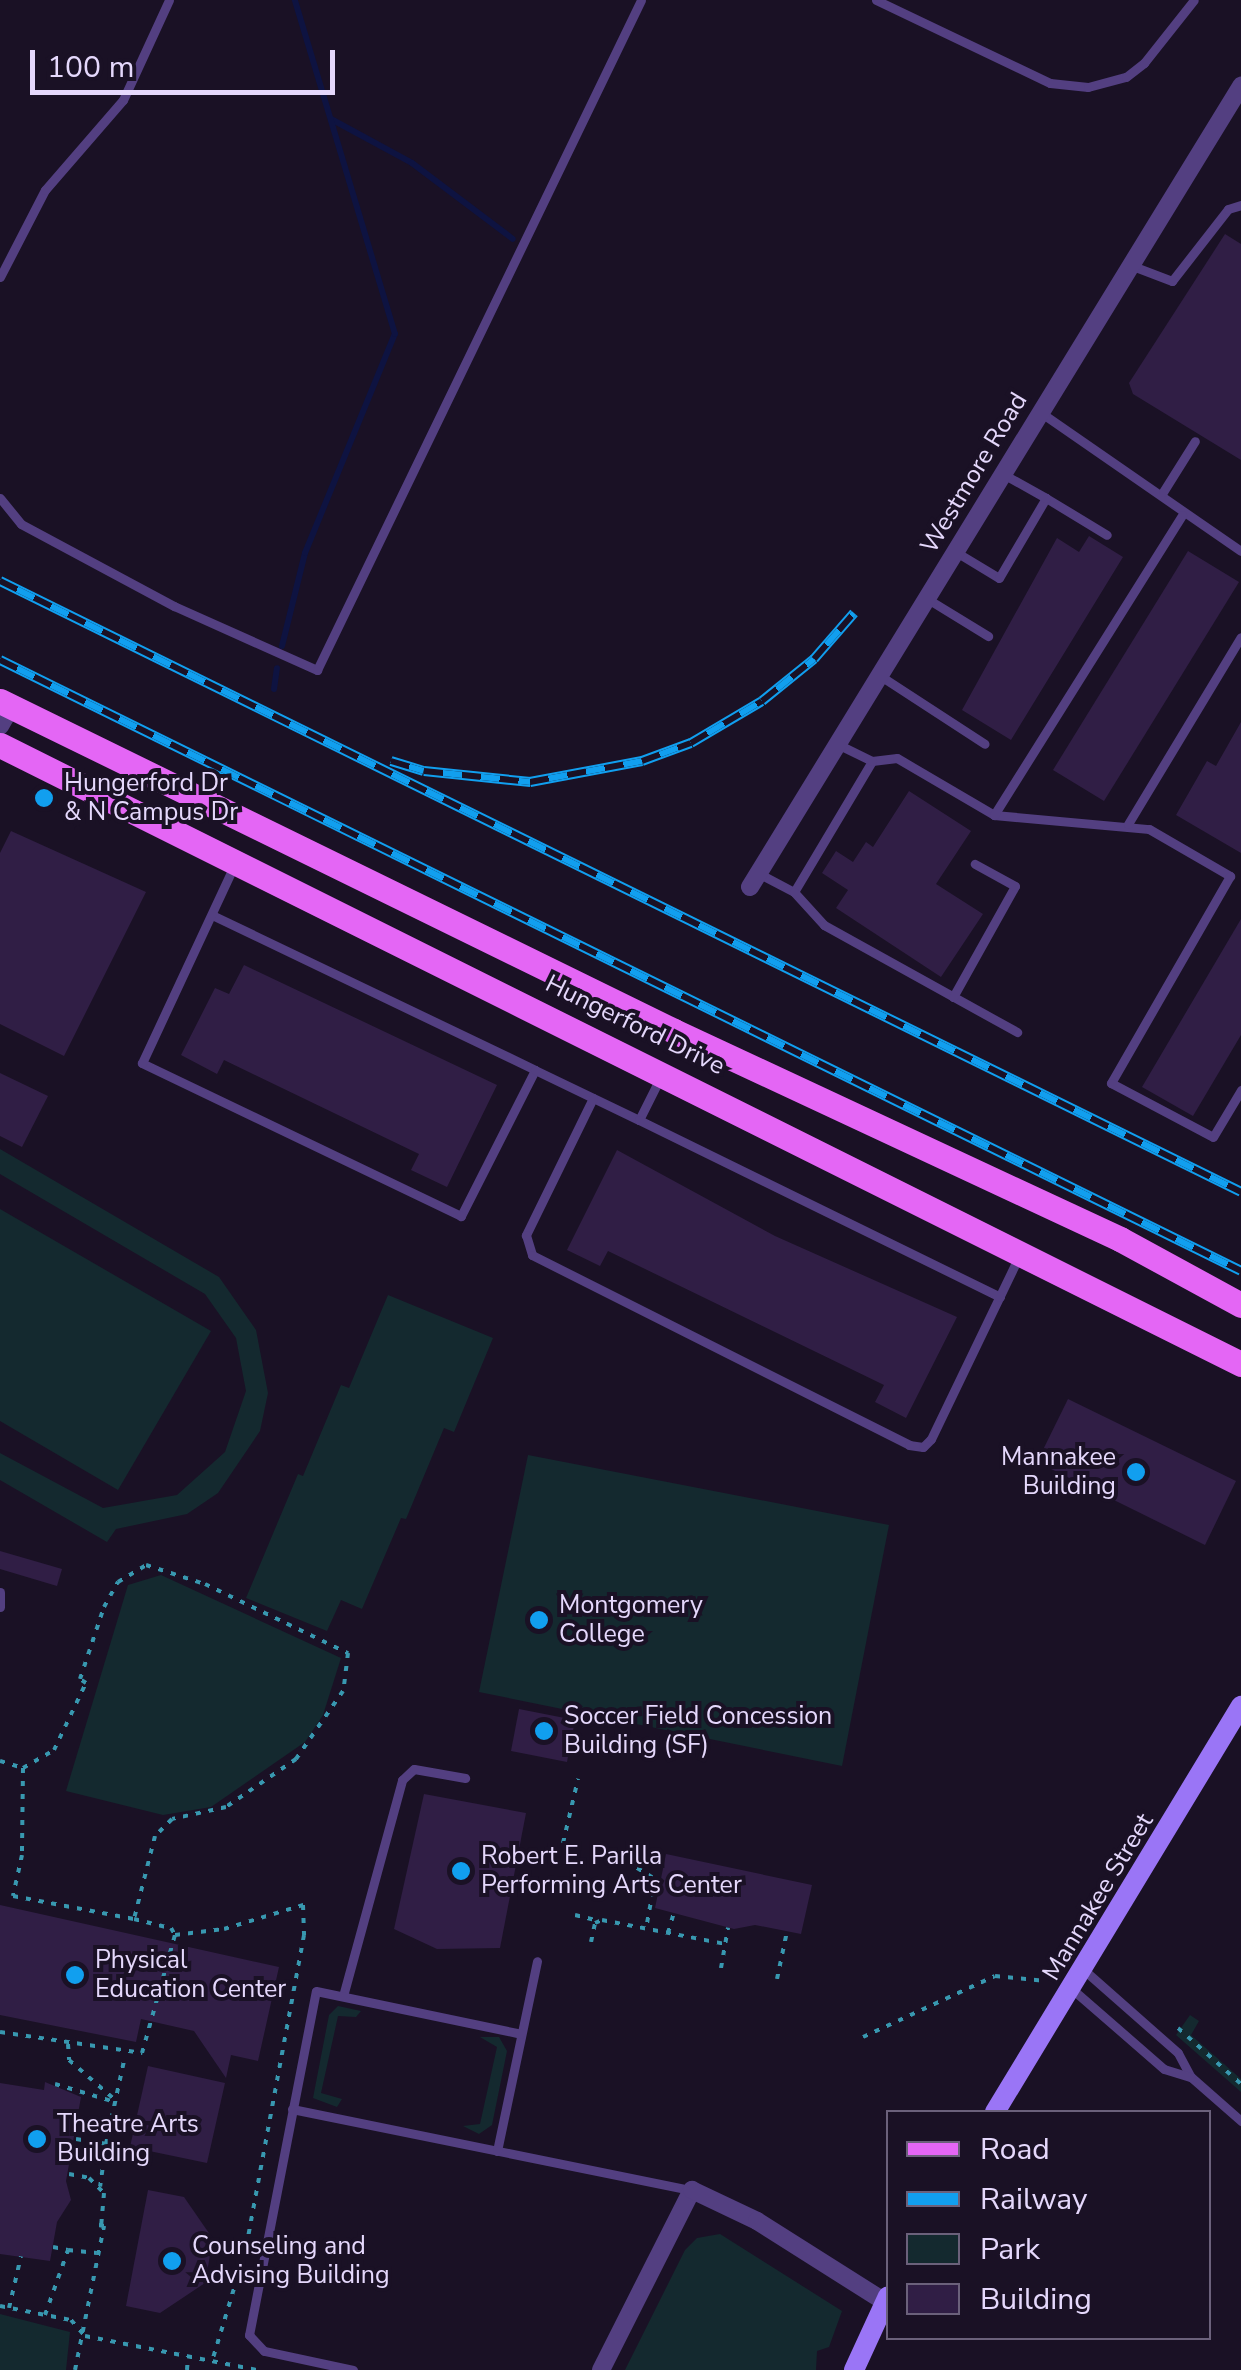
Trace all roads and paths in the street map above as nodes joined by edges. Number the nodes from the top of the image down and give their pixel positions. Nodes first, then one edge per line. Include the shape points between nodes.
1 (169, 0) edge
2 (641, 0) edge
3 (876, 0) edge
4 (1194, 0) edge
5 (1241, 86) edge
6 (1241, 205) edge
7 (1130, 265) junction
8 (0, 277) edge
9 (1040, 412) junction
10 (1195, 441) dead end
11 (1002, 473) junction
12 (1164, 492) junction
13 (0, 498) edge
14 (1046, 498) junction
15 (1182, 515) junction
16 (1107, 535) dead end
17 (1241, 536) edge
18 (1238, 549) edge
19 (956, 552) junction
20 (926, 598) junction
21 (988, 636) dead end
22 (1241, 637) edge
23 (879, 676) junction
24 (4, 711) edge
25 (837, 744) junction
26 (985, 744) dead end
27 (0, 746) edge
28 (872, 761) junction
29 (994, 815) junction
30 (1128, 824) junction
31 (237, 862) junction
32 (975, 864) dead end
33 (1236, 877) edge
34 (754, 880) joint
35 (794, 892) junction
36 (212, 915) junction
37 (953, 996) junction
38 (1016, 1032) dead end
39 (681, 1035) junction
40 (535, 1070) junction
41 (663, 1072) junction
42 (1241, 1090) edge
43 (592, 1098) junction
44 (639, 1120) junction
45 (1021, 1252) junction
46 (1000, 1297) junction
47 (1241, 1305) edge
48 (1241, 1364) edge
49 (0, 1592) edge
50 (0, 1607) edge
51 (1241, 1706) edge
52 (0, 1761) edge
53 (22, 1768) junction
54 (465, 1778) dead end
55 (578, 1778) dead end
56 (563, 1843) dead end
57 (626, 1861) dead end
58 (674, 1912) dead end
59 (576, 1914) dead end
60 (134, 1919) junction
61 (599, 1921) junction
62 (728, 1928) dead end
63 (646, 1929) junction
64 (787, 1931) dead end
65 (668, 1933) junction
66 (174, 1935) junction
67 (591, 1942) dead end
68 (725, 1944) junction
69 (536, 1961) dead end
70 (721, 1968) dead end
71 (1084, 1970) junction
72 (777, 1979) dead end
73 (1046, 1981) dead end
74 (1072, 1989) junction
75 (343, 1996) junction
76 (1178, 2028) dead end
77 (0, 2032) edge
78 (521, 2034) junction
79 (863, 2037) dead end
80 (68, 2044) junction
81 (125, 2054) junction
82 (1192, 2077) junction
83 (54, 2084) dead end
84 (1241, 2084) edge
85 (115, 2101) junction
86 (292, 2109) junction
87 (996, 2110) edge
88 (1241, 2121) edge
89 (76, 2139) dead end
90 (106, 2144) junction
91 (497, 2150) junction
92 (68, 2174) dead end
93 (100, 2187) junction
94 (692, 2190) junction
95 (53, 2247) dead end
96 (68, 2250) junction
97 (97, 2254) junction
98 (22, 2256) dead end
99 (886, 2298) edge
100 (886, 2301) edge
101 (0, 2306) edge
102 (9, 2308) junction
103 (45, 2315) junction
104 (85, 2336) junction
105 (188, 2356) junction
106 (212, 2361) junction
107 (222, 2363) junction
108 (75, 2370) edge
109 (187, 2370) edge
110 (220, 2370) edge
111 (257, 2370) edge
112 (353, 2370) edge
113 (601, 2370) edge
114 (854, 2370) edge

1 - 8 lane via 123,100 45,190
2 - 13 lane via 317,670 174,606 38,533
3 - 4 lane via 1050,83 1088,87 1126,77 1144,63
5 - 7 street, Westmore Road
6 - 7 lane via 1228,209 1172,281
7 - 9 street, Westmore Road
9 - 11 street, Westmore Road
9 - 12 lane
10 - 12 lane
11 - 14 lane
11 - 19 street, Westmore Road
12 - 15 lane
14 - 16 lane
14 - 19 lane via 999,578
15 - 18 lane
15 - 29 lane
17 - 18 lane
19 - 20 street, Westmore Road
20 - 21 lane
20 - 23 street, Westmore Road
22 - 30 lane
23 - 25 street, Westmore Road
23 - 26 lane
24 - 39 main road, Hungerford Drive
25 - 28 lane
25 - 34 street, Westmore Road
27 - 31 main road, Hungerford Drive
28 - 29 lane via 897,758
28 - 35 lane
29 - 30 lane
30 - 33 lane
31 - 36 lane
31 - 41 main road, Hungerford Drive
32 - 37 lane via 1015,886
33 - 42 lane via 1110,1084 1212,1137
34 - 35 lane
35 - 37 lane via 824,925
36 - 40 lane
36 - 40 lane via 142,1063 301,1140 461,1216
37 - 38 lane
39 - 41 main road
39 - 47 main road, Hungerford Drive via 1120,1239
40 - 43 lane
41 - 44 lane
41 - 45 main road, Hungerford Drive
43 - 44 lane
43 - 46 lane via 526,1235 532,1254 909,1445 923,1447 931,1438
44 - 46 lane
45 - 46 lane
45 - 48 main road, Hungerford Drive
49 - 50 lane
51 - 71 street, Mannakee Street
52 - 53 path
53 - 60 path via 22,1855 13,1896
53 - 60 path via 41,1762 66,1734 104,1606 118,1582 146,1565 206,1584 348,1652 343,1691 296,1759 226,1807 172,1819 154,1836
54 - 75 lane via 414,1769 402,1780
55 - 56 path
57 - 63 path via 655,1878
58 - 65 path
59 - 61 path
60 - 66 path via 170,1928
61 - 63 path
61 - 67 path
62 - 68 path
63 - 65 path
64 - 72 path
65 - 68 path
66 - 81 path via 149,2040 142,2054
66 - 106 path via 224,1929 303,1905 304,1935 245,2252
68 - 70 path
69 - 78 lane
71 - 74 street, Mannakee Street
71 - 82 lane via 1178,2053
73 - 79 path via 995,1976
74 - 82 lane via 1164,2069
74 - 87 street, Mannakee Street
75 - 78 lane
75 - 86 lane via 316,1991
76 - 84 path
77 - 80 path
78 - 91 lane
80 - 81 path
80 - 85 path via 68,2060
81 - 85 path
82 - 88 lane
83 - 85 path
85 - 90 path
86 - 91 lane
86 - 112 lane via 249,2335 264,2352
89 - 90 path
90 - 93 path
91 - 94 lane
92 - 93 path
93 - 97 path via 106,2203
94 - 99 street
94 - 113 street
95 - 96 path
96 - 97 path
96 - 103 path
97 - 104 path
98 - 102 path
100 - 114 street
101 - 102 path
102 - 103 path
103 - 104 path via 71,2320
104 - 105 path
104 - 108 path
105 - 106 path
105 - 109 path
106 - 107 path
107 - 110 path
107 - 111 path

